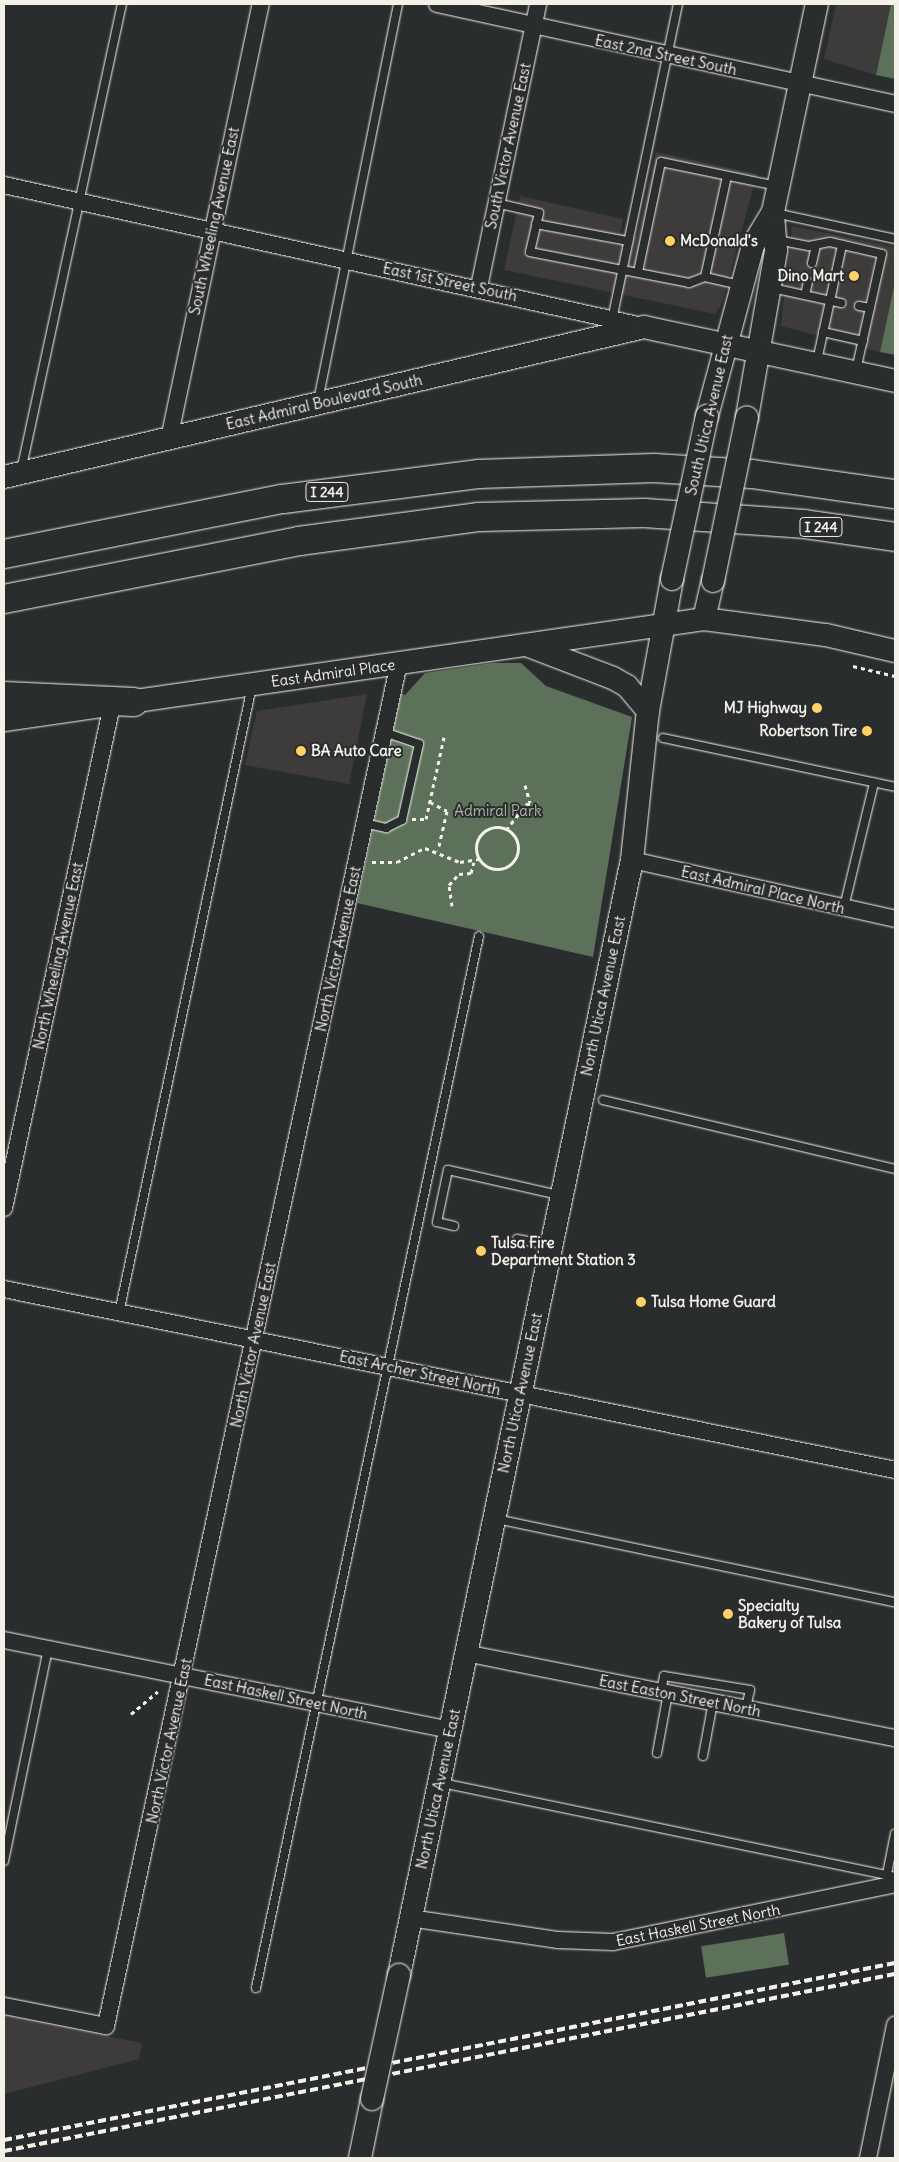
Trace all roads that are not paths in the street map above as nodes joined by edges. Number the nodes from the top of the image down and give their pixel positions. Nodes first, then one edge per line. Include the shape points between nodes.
1 (122, 4) edge
2 (261, 4) edge
3 (398, 4) edge
4 (437, 4) edge
5 (538, 4) edge
6 (678, 4) edge
7 (818, 4) edge
8 (534, 25) junction
9 (667, 55) junction
10 (800, 84) junction
11 (895, 104) edge
12 (727, 176) junction
13 (4, 185) edge
14 (779, 187) junction
15 (79, 202) junction
16 (496, 203) junction
17 (773, 212) junction
18 (536, 224) junction
19 (211, 231) junction
20 (895, 239) edge
21 (775, 240) junction
22 (628, 241) junction
23 (816, 245) junction
24 (842, 245) junction
25 (346, 259) junction
26 (812, 263) dead end
27 (622, 270) junction
28 (638, 272) junction
29 (705, 277) junction
30 (808, 282) dead end
31 (741, 285) junction
32 (478, 288) junction
33 (770, 288) junction
34 (805, 295) junction
35 (830, 301) junction
36 (841, 303) dead end
37 (859, 306) dead end
38 (870, 308) junction
39 (610, 327) junction
40 (823, 332) junction
41 (863, 340) junction
42 (725, 343) junction
43 (761, 351) junction
44 (816, 363) junction
45 (856, 372) junction
46 (895, 380) edge
47 (317, 404) junction
48 (169, 439) junction
49 (12, 475) edge
50 (895, 494) edge
51 (895, 537) edge
52 (4, 554) edge
53 (4, 599) edge
54 (704, 619) junction
55 (662, 624) junction
56 (524, 645) junction
57 (895, 651) edge
58 (398, 663) junction
59 (253, 684) junction
60 (4, 696) edge
61 (123, 704) junction
62 (648, 711) junction
63 (4, 720) edge
64 (384, 732) junction
65 (664, 738) dead end
66 (874, 783) junction
67 (895, 787) edge
68 (364, 823) junction
69 (632, 860) junction
70 (844, 908) junction
71 (895, 919) edge
72 (479, 936) dead end
73 (602, 1100) dead end
74 (895, 1170) edge
75 (561, 1196) junction
76 (4, 1208) edge
77 (454, 1226) dead end
78 (517, 1239) dead end
79 (550, 1246) junction
80 (4, 1289) edge
81 (119, 1313) junction
82 (254, 1339) junction
83 (386, 1365) junction
84 (519, 1394) junction
85 (895, 1470) edge
86 (493, 1519) junction
87 (895, 1602) edge
88 (4, 1640) edge
89 (48, 1649) junction
90 (465, 1653) junction
91 (183, 1676) junction
92 (665, 1693) junction
93 (713, 1702) junction
94 (316, 1703) junction
95 (746, 1708) junction
96 (450, 1730) junction
97 (895, 1738) edge
98 (658, 1753) dead end
99 (703, 1756) dead end
100 (440, 1783) junction
101 (895, 1834) edge
102 (4, 1861) edge
103 (895, 1878) edge
104 (891, 1879) edge
105 (410, 1918) junction
106 (256, 1988) dead end
107 (4, 2006) edge
108 (895, 2025) edge
109 (892, 2056) edge
110 (360, 2158) edge
111 (868, 2158) edge

1 - 15 lane
2 - 19 street, South Wheeling Avenue East
3 - 25 lane
4 - 8 street, East 2nd Street South
5 - 8 street, South Victor Avenue East
6 - 9 lane
7 - 10 main road, South Utica Avenue East
8 - 9 street, East 2nd Street South
8 - 16 street, South Victor Avenue East
9 - 10 street, East 2nd Street South
9 - 22 lane
10 - 11 street, East 2nd Street South
10 - 14 main road, South Utica Avenue East
12 - 14 lane
12 - 28 lane via 662,162
12 - 29 lane
13 - 15 street, East 1st Street South
14 - 17 main road, South Utica Avenue East
15 - 19 street, East 1st Street South
15 - 49 lane
16 - 18 lane via 539,213
16 - 32 street, South Victor Avenue East
17 - 20 lane
17 - 21 main road, South Utica Avenue East
17 - 31 main road, South Utica Avenue East via 753,245
18 - 22 lane
18 - 27 lane via 530,252
19 - 25 street, East 1st Street South
19 - 48 street, South Wheeling Avenue East
21 - 23 lane
21 - 33 main road, South Utica Avenue East
22 - 27 lane
23 - 24 lane
23 - 26 lane
24 - 35 lane
24 - 38 lane via 882,254
25 - 32 street, East 1st Street South
25 - 47 lane
27 - 28 lane
27 - 39 lane
28 - 29 lane via 689,282
29 - 31 lane
30 - 34 lane
31 - 42 main road, South Utica Avenue East
32 - 39 street, East 1st Street South
33 - 34 lane
33 - 43 main road, South Utica Avenue East
34 - 35 lane
35 - 36 lane
35 - 40 lane
37 - 38 lane
38 - 41 lane
39 - 42 main road, East Admiral Boulevard South via 644,327
39 - 47 main road, East Admiral Boulevard South
40 - 41 lane
40 - 44 lane
41 - 45 lane
42 - 43 main road
42 - 55 main road, South Utica Avenue East, bridge
43 - 44 main road
43 - 54 main road, South Utica Avenue East, bridge
44 - 45 main road
45 - 46 main road
47 - 48 main road, East Admiral Boulevard South
48 - 49 main road, East Admiral Boulevard South
50 - 52 highway, I 244 via 752,474 654,468 480,474 284,499
51 - 53 highway, I 244 via 804,524 644,513 479,517 300,541
54 - 55 main road
54 - 57 main road via 826,635
55 - 56 main road, East Admiral Place
55 - 62 main road, North Utica Avenue East
56 - 58 main road, East Admiral Place
56 - 62 main road via 613,678 627,686
58 - 59 main road, East Admiral Place
58 - 64 street, North Victor Avenue East
59 - 61 main road, East Admiral Place
59 - 81 lane
60 - 61 highway
61 - 63 main road, East Admiral Place
61 - 76 street, North Wheeling Avenue East
62 - 69 main road, North Utica Avenue East
64 - 68 street, North Victor Avenue East
64 - 68 lane via 419,744 402,820 386,828
65 - 66 lane
66 - 67 lane
66 - 70 lane
68 - 82 street, North Victor Avenue East
69 - 70 street, East Admiral Place North
69 - 75 main road, North Utica Avenue East
70 - 71 street, East Admiral Place North
72 - 83 lane
73 - 74 lane
75 - 77 lane via 448,1170 437,1222
75 - 79 main road, North Utica Avenue East
78 - 79 lane
79 - 84 main road, North Utica Avenue East
80 - 81 street, East Archer Street North
81 - 82 street, East Archer Street North
82 - 83 street, East Archer Street North
82 - 91 street, North Victor Avenue East
83 - 84 street, East Archer Street North
83 - 94 lane
84 - 85 street, East Archer Street North
84 - 86 main road, North Utica Avenue East
86 - 87 lane
86 - 90 main road, North Utica Avenue East
88 - 89 street, East Haskell Street North
89 - 91 street, East Haskell Street North
89 - 102 lane
90 - 92 street, East Easton Street North
90 - 96 main road, North Utica Avenue East
91 - 94 street, East Haskell Street North
91 - 107 street, North Victor Avenue East via 106,2026
92 - 93 street, East Easton Street North
92 - 95 lane via 664,1676 750,1690
92 - 98 lane
93 - 95 street, East Easton Street North
93 - 99 lane
94 - 96 street, East Haskell Street North
94 - 106 lane
95 - 97 street, East Easton Street North
96 - 100 main road, North Utica Avenue East
100 - 104 lane
100 - 105 main road, North Utica Avenue East
101 - 104 lane
103 - 104 lane
104 - 105 street, East Haskell Street North via 613,1942 558,1940
105 - 110 main road, North Utica Avenue East, bridge
108 - 109 street
109 - 111 street

